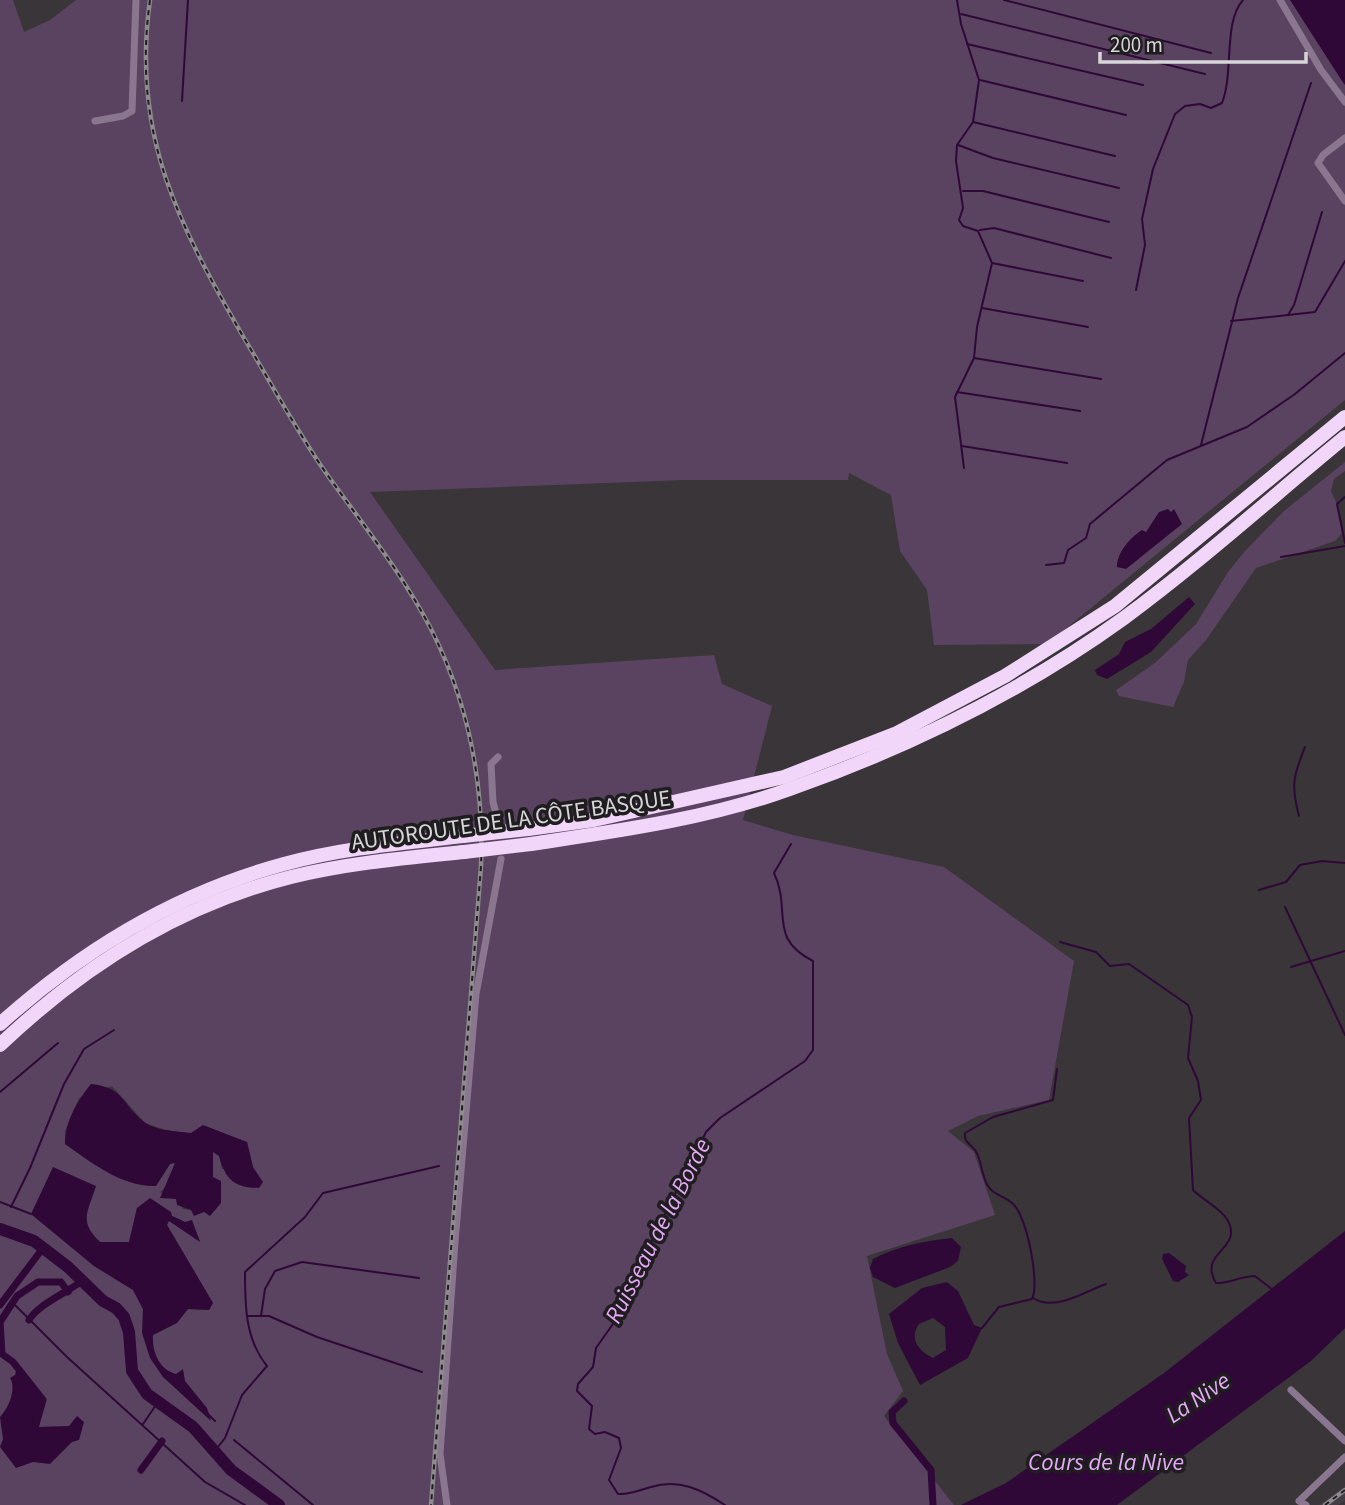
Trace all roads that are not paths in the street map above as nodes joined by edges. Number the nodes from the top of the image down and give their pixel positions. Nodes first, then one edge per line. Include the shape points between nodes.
1 (136, 0) edge
2 (1280, 0) edge
3 (1345, 102) edge
4 (95, 121) dead end
5 (1345, 138) edge
6 (1345, 201) edge
7 (1345, 417) edge
8 (1345, 437) edge
9 (498, 757) dead end
10 (498, 821) dead end
11 (501, 859) dead end
12 (0, 1024) edge
13 (0, 1045) edge
14 (1291, 1390) dead end
15 (1345, 1441) edge
16 (1345, 1457) edge
17 (448, 1503) edge
18 (1306, 1505) edge

1 - 4 street via 132,111
2 - 3 street
5 - 6 street via 1318,163
7 - 12 highway, AUTOROUTE DE LA CÔTE BASQUE, bridge via 1115,606 1005,676 884,738 784,777 691,800 594,820 287,863 192,896 148,917 63,971
8 - 13 highway, AUTOROUTE DE LA CÔTE BASQUE, bridge via 1124,618 1013,688 903,744 788,790 694,816 606,833 376,861 291,877 154,929 75,980
9 - 10 street via 491,764
11 - 17 street via 476,994 440,1440
14 - 15 street
16 - 18 street via 1299,1501

